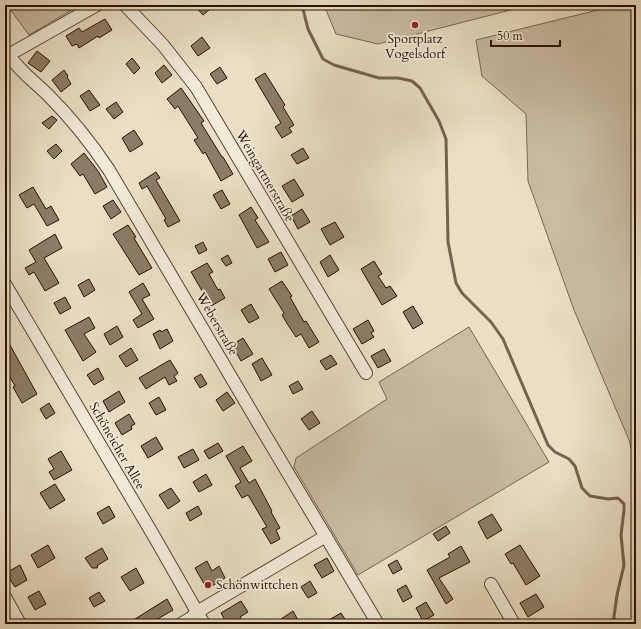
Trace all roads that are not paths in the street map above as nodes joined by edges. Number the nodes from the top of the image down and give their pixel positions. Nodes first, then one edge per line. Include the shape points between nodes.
1 (97, 5) edge
2 (125, 5) edge
3 (7, 56) edge
4 (5, 284) edge
5 (366, 373) dead end
6 (326, 536) junction
7 (491, 584) dead end
8 (5, 597) edge
9 (197, 612) junction
10 (20, 624) edge
11 (181, 624) edge
12 (204, 624) edge
13 (378, 624) edge
14 (514, 624) edge

1 - 3 street
2 - 5 street, Weingartnerstraße via 163,45 196,87
3 - 6 street, Weberstraße via 69,117 109,170
4 - 9 street, Schöneicher Allee
6 - 9 street
6 - 13 street, Weberstraße
7 - 14 street
8 - 10 street
9 - 11 street
9 - 12 street, Schöneicher Allee

